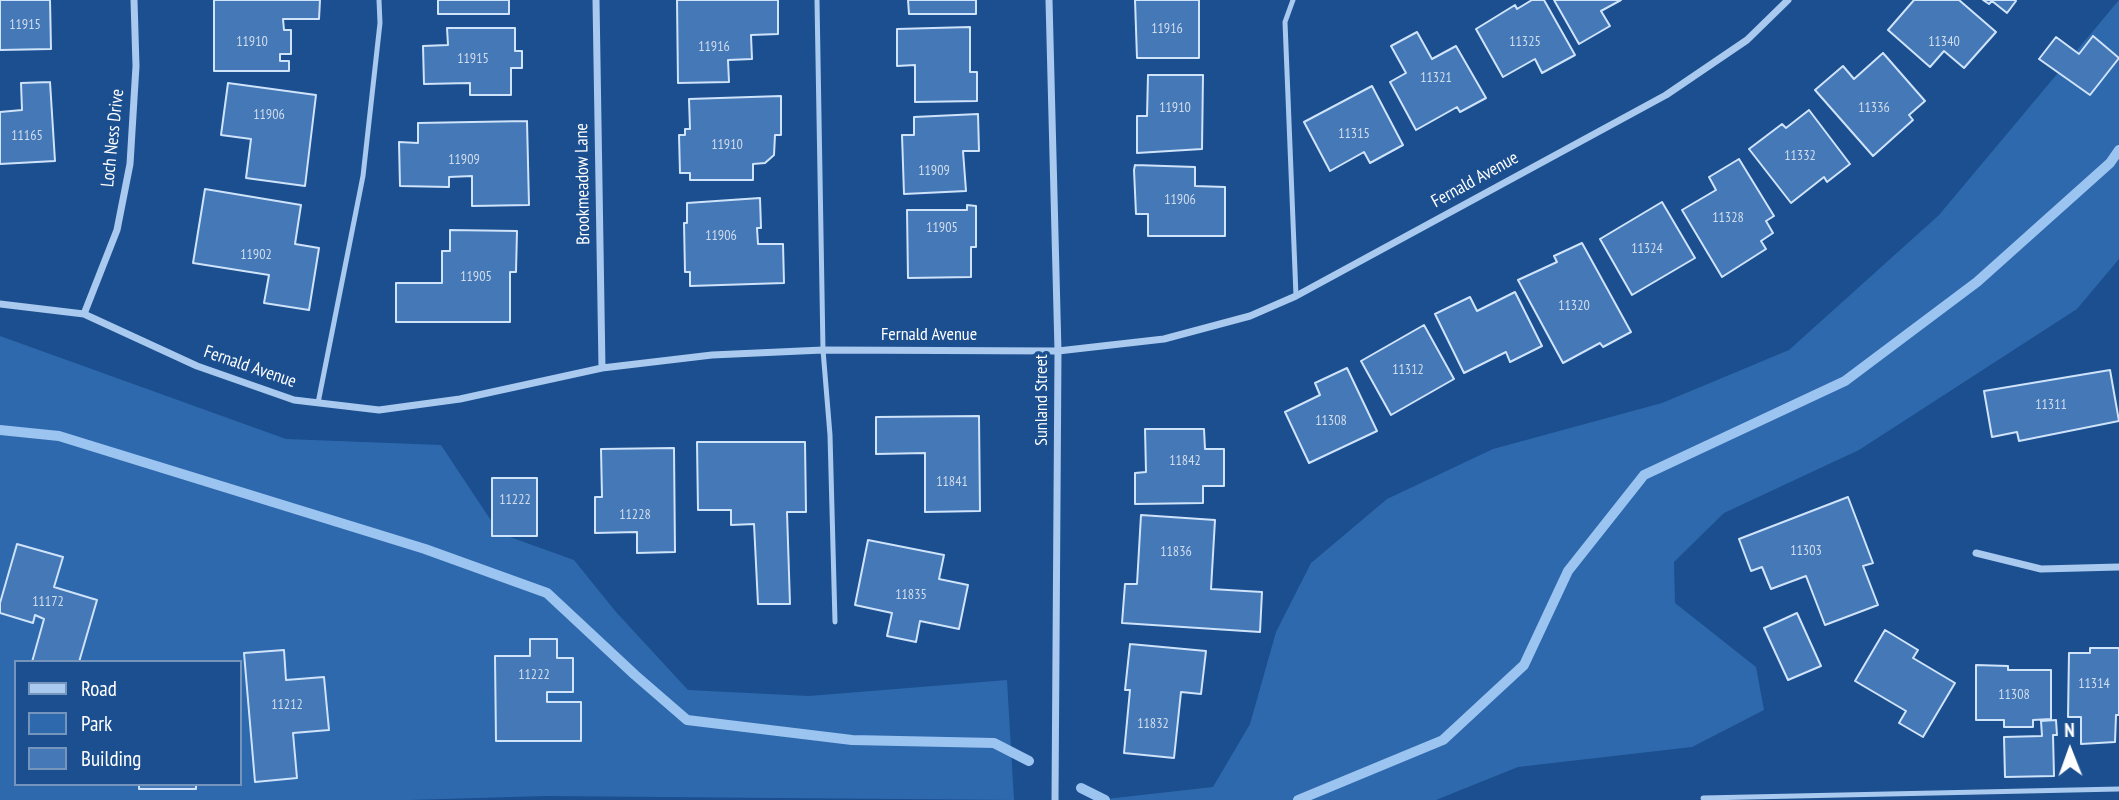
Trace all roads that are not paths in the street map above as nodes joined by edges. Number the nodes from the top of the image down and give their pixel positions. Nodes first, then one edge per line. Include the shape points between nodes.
1 (134, 0) edge
2 (379, 0) edge
3 (596, 0) edge
4 (817, 0) edge
5 (1049, 0) edge
6 (1293, 0) edge
7 (1788, 0) edge
8 (1296, 296) junction
9 (0, 304) edge
10 (84, 314) junction
11 (823, 350) junction
12 (1058, 351) junction
13 (602, 368) junction
14 (318, 403) junction
15 (1976, 553) dead end
16 (2119, 567) edge
17 (835, 622) dead end
18 (2119, 789) edge
19 (1703, 798) edge
20 (1055, 800) edge

1 - 10 street, Loch Ness Drive via 136,66 130,164 117,230
2 - 14 lane via 363,176
3 - 13 street, Brookmeadow Lane
4 - 11 lane
5 - 12 street, Sunland Street
6 - 8 lane via 1284,22
7 - 8 street, Fernald Avenue via 1746,40 1666,94
8 - 12 street, Fernald Avenue via 1250,316 1164,339
9 - 10 street, Fernald Avenue
10 - 14 street, Fernald Avenue via 197,366 294,400
11 - 12 street, Fernald Avenue
11 - 13 street, Fernald Avenue via 712,355
11 - 17 lane via 831,435
12 - 20 street, Sunland Street
13 - 14 street, Fernald Avenue via 460,399 379,410
15 - 16 street via 2041,569
18 - 19 lane

